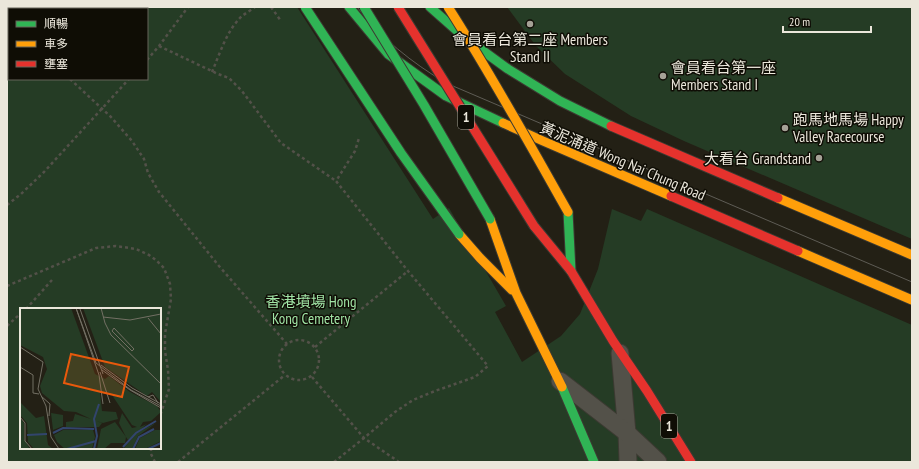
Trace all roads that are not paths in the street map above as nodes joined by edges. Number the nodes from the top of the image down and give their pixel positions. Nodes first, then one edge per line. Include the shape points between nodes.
1 (305, 7) edge
2 (349, 7) edge
3 (364, 7) edge
4 (398, 7) edge
5 (430, 7) edge
6 (448, 7) edge
7 (912, 255) edge
8 (572, 270) junction
9 (516, 293) junction
10 (912, 300) edge
11 (616, 347) junction
12 (558, 375) junction
13 (626, 433) junction
14 (594, 462) edge
15 (628, 462) edge
16 (658, 462) edge
17 (690, 462) edge

1 - 9 main road, bridge via 401,153 459,234
2 - 10 main road, 黃泥涌道 Wong Nai Chung Road via 388,54 446,96 550,145
3 - 9 main road, 1, bridge via 490,219
4 - 8 main road, 1, bridge via 534,226
5 - 7 main road, 黃泥涌道 Wong Nai Chung Road via 464,37 508,69 560,101 603,123
6 - 8 main road, bridge via 505,99 568,212
8 - 11 main road, 1
9 - 12 main road, 1
11 - 13 lane
11 - 17 main road, 1 via 647,391
12 - 13 lane
12 - 14 main road, 1
13 - 15 lane
13 - 16 lane

